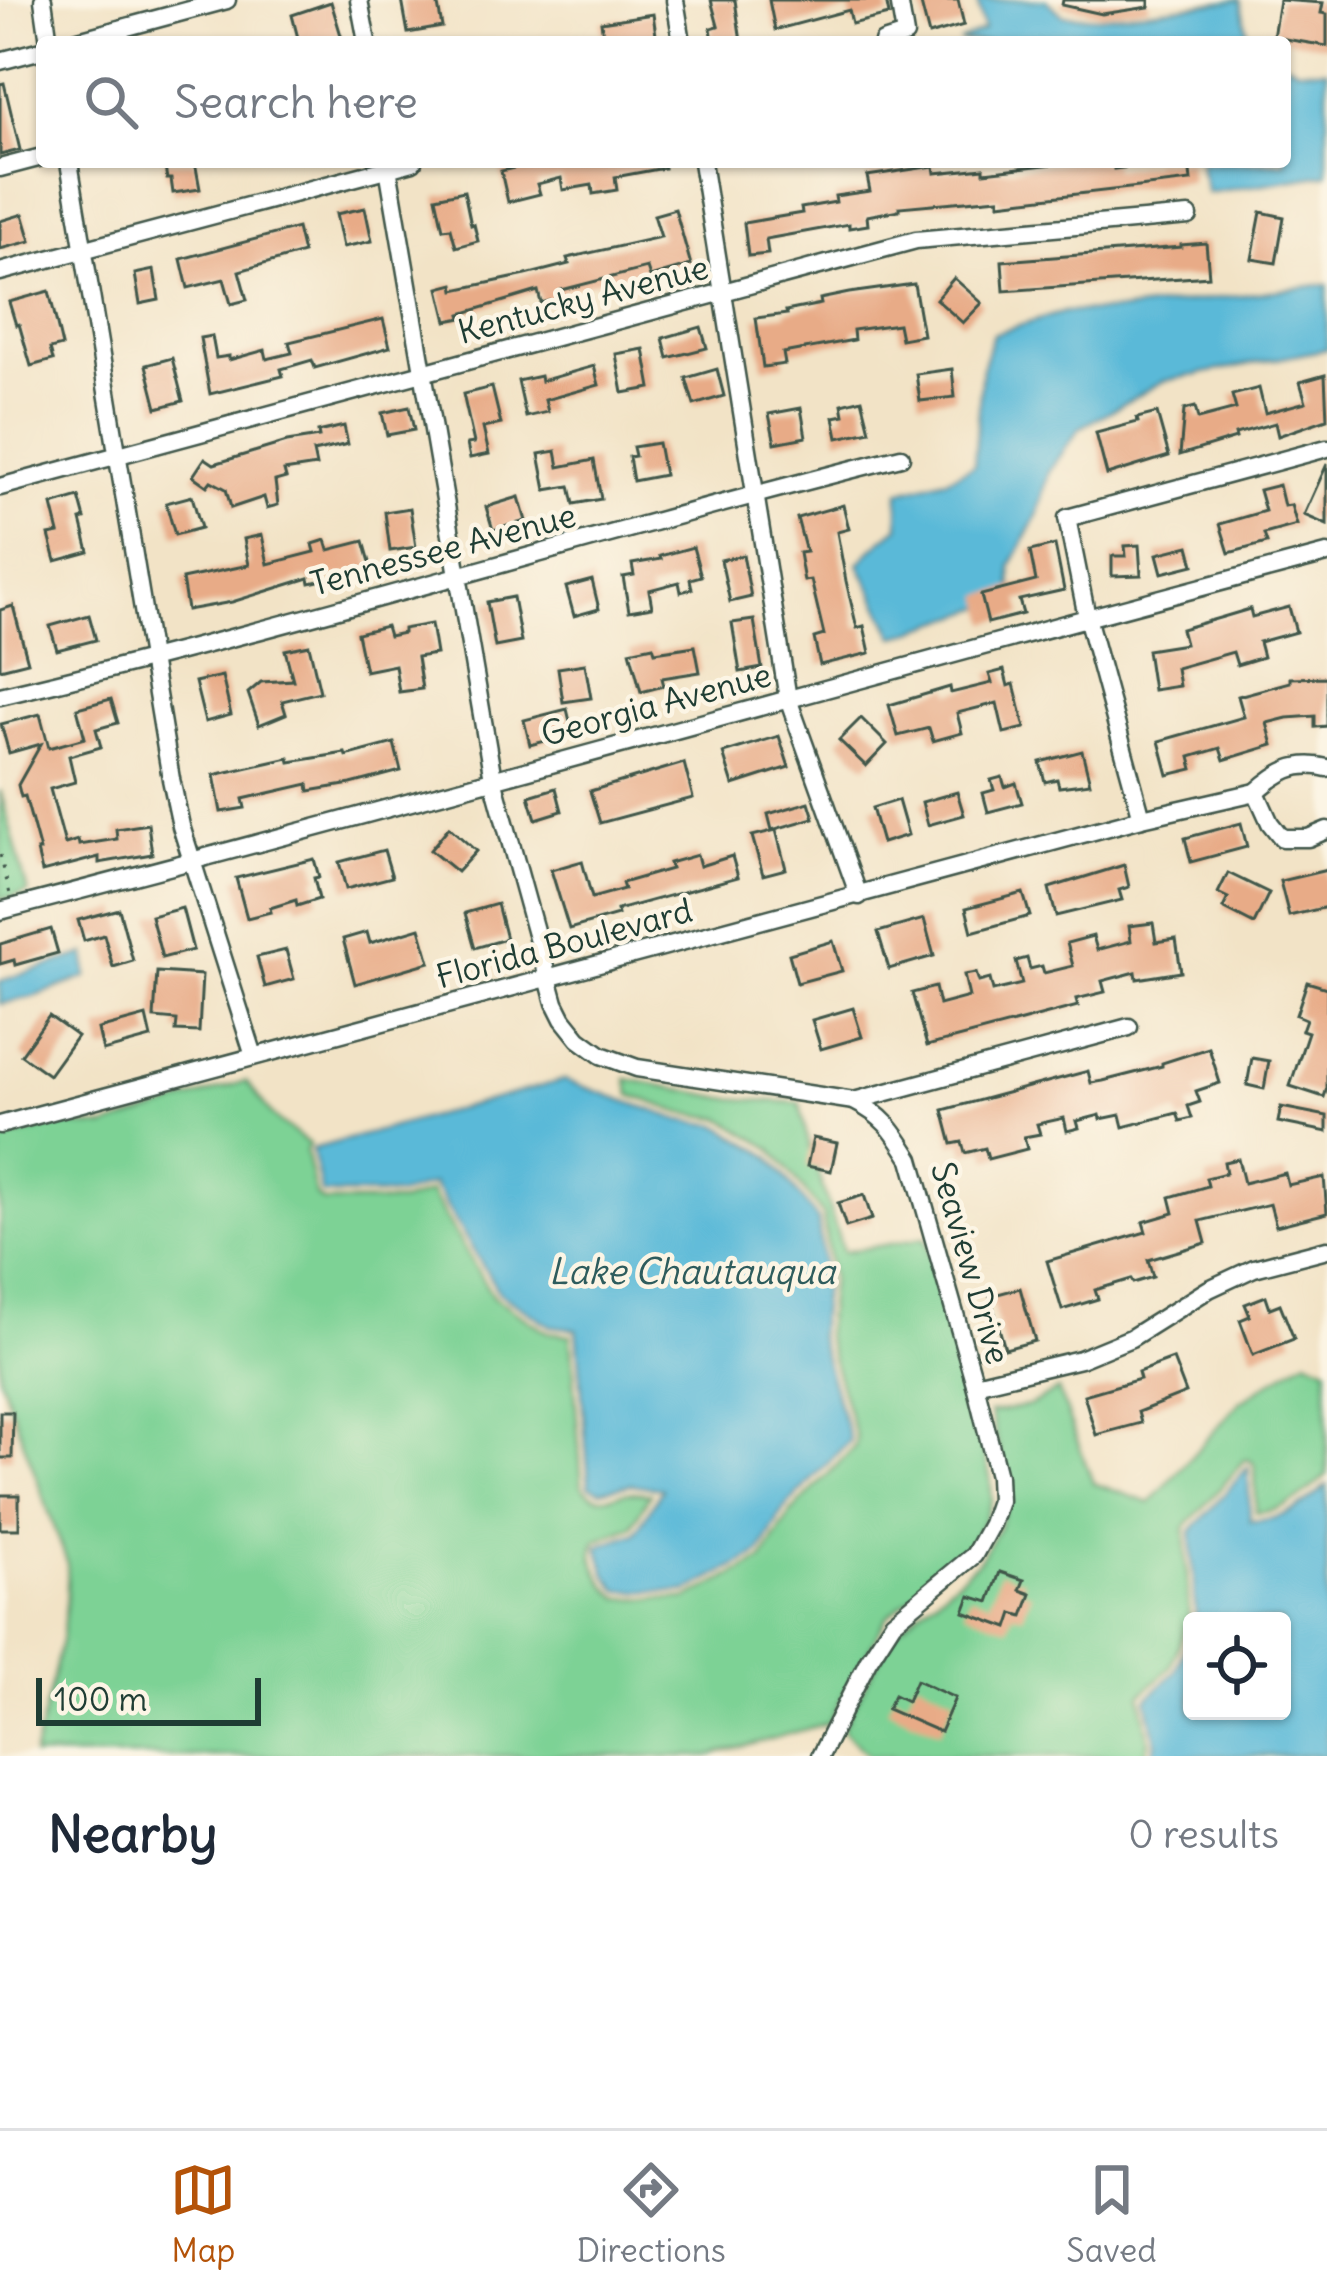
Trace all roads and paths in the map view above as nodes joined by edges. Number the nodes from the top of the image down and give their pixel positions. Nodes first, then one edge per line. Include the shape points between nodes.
1 (43, 0) edge
2 (227, 0) edge
3 (359, 0) edge
4 (675, 0) edge
5 (899, 0) edge
6 (49, 36) edge
7 (93, 36) edge
8 (366, 36) edge
9 (681, 36) edge
10 (902, 36) edge
11 (36, 52) edge
12 (0, 61) edge
13 (36, 158) edge
14 (0, 167) edge
15 (70, 168) edge
16 (377, 168) edge
17 (389, 168) edge
18 (703, 168) edge
19 (1189, 216) dead end
20 (83, 249) junction
21 (0, 272) edge
22 (723, 293) junction
23 (424, 371) junction
24 (1327, 448) edge
25 (118, 457) junction
26 (901, 457) dead end
27 (0, 487) edge
28 (756, 493) junction
29 (1327, 554) edge
30 (459, 577) junction
31 (1087, 617) junction
32 (152, 661) junction
33 (0, 696) edge
34 (788, 698) junction
35 (1327, 768) edge
36 (493, 779) junction
37 (1256, 792) junction
38 (1142, 818) junction
39 (1327, 830) edge
40 (0, 855) edge
41 (194, 862) junction
42 (859, 896) junction
43 (6, 909) edge
44 (549, 979) junction
45 (1129, 1027) dead end
46 (254, 1056) junction
47 (854, 1100) junction
48 (0, 1125) edge
49 (1327, 1249) edge
50 (975, 1384) junction
51 (820, 1756) edge

1 - 6 street
2 - 7 street
3 - 8 street
4 - 9 street
5 - 10 street
11 - 12 street
13 - 14 street
15 - 20 street
16 - 20 street
17 - 23 street
18 - 22 street
19 - 22 street, Kentucky Avenue via 916,240
20 - 21 street
20 - 25 street
22 - 23 street, Kentucky Avenue
22 - 28 street
23 - 25 street, Kentucky Avenue
23 - 30 street
24 - 31 street via 1067,518
25 - 27 street, Kentucky Avenue
25 - 32 street
26 - 28 street, Tennessee Avenue
28 - 30 street, Tennessee Avenue
28 - 34 street
29 - 31 street, Georgia Avenue
30 - 32 street, Tennessee Avenue
30 - 36 street
31 - 34 street, Georgia Avenue
31 - 38 street
32 - 33 street, Tennessee Avenue
32 - 41 street via 170,779
34 - 36 street, Georgia Avenue
34 - 42 street
35 - 37 street, Florida Boulevard via 1282,770
36 - 41 street, Georgia Avenue
36 - 44 street
37 - 38 street, Florida Boulevard
37 - 39 street via 1282,838
38 - 42 street, Florida Boulevard
40 - 43 path
41 - 43 street, Georgia Avenue
41 - 46 street
42 - 44 street, Florida Boulevard
44 - 46 street, Florida Boulevard
44 - 47 street via 563,1019 602,1055 637,1068
45 - 47 street
46 - 48 street, Florida Boulevard
47 - 50 street, Seaview Drive via 878,1113 910,1159
49 - 50 street via 1254,1268 1080,1359
50 - 51 street, Seaview Drive via 998,1476 991,1524 974,1555 893,1622

